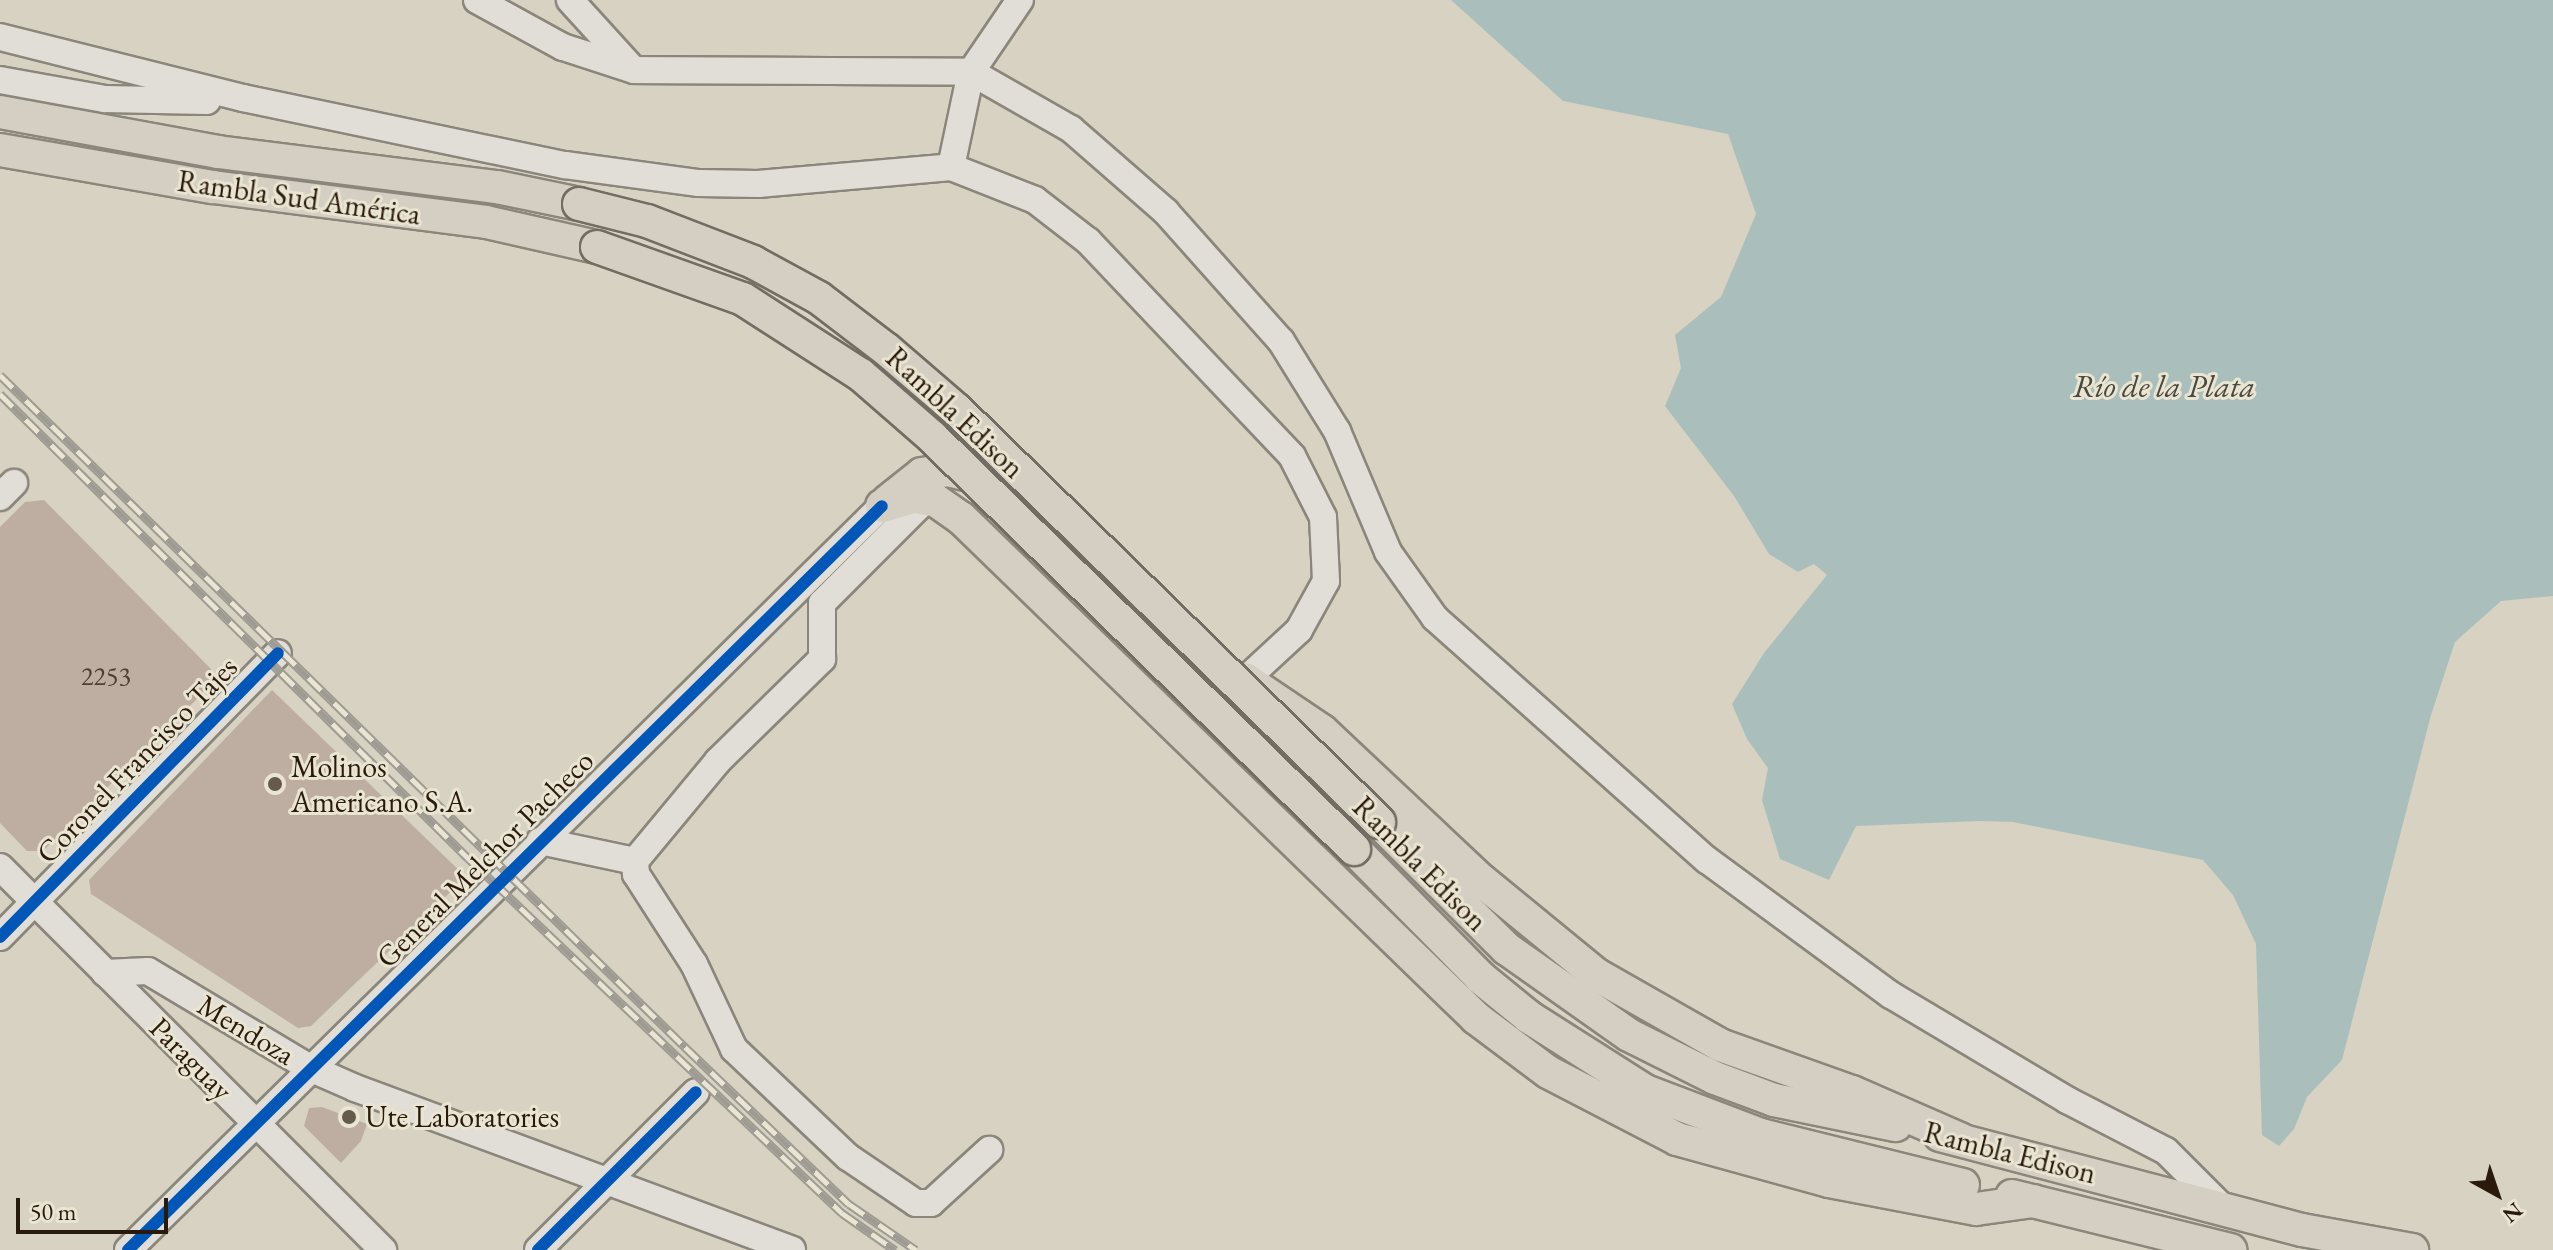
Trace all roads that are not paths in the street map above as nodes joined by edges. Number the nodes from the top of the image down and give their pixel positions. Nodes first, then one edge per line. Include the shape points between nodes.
1 (477, 0) edge
2 (570, 0) edge
3 (1020, 0) edge
4 (0, 37) edge
5 (634, 70) junction
6 (971, 72) junction
7 (0, 80) edge
8 (243, 98) junction
9 (0, 112) edge
10 (0, 150) edge
11 (951, 167) junction
12 (579, 204) joint
13 (597, 247) joint
14 (926, 499) junction
15 (1364, 505) junction
16 (882, 506) junction
17 (1323, 517) junction
18 (278, 653) dead end
19 (1245, 680) junction
20 (540, 841) junction
21 (635, 861) junction
22 (0, 867) edge
23 (35, 902) junction
24 (0, 937) edge
25 (105, 973) junction
26 (312, 1069) junction
27 (696, 1092) dead end
28 (258, 1125) junction
29 (1960, 1139) junction
30 (989, 1150) dead end
31 (603, 1185) junction
32 (2033, 1201) junction
33 (2220, 1205) junction
34 (128, 1250) edge
35 (383, 1250) edge
36 (538, 1250) edge
37 (792, 1250) edge
38 (2230, 1250) edge
39 (2412, 1250) edge

1 - 5 street via 563,47
2 - 5 street
3 - 6 street
4 - 8 street
5 - 6 street
6 - 11 street
6 - 15 street via 1071,129 1166,212 1281,341 1337,431
7 - 8 street via 105,99
8 - 11 street via 565,165 699,183 788,182
9 - 12 main road, Rambla Sud América via 218,152 497,187
10 - 13 main road, Rambla Sud América via 213,187 486,222
11 - 17 street via 1035,200 1088,241 1292,456
12 - 29 main road, Rambla Edison, bridge via 647,221 753,262 819,298 886,349 957,410 1507,949 1629,1035 1715,1078 1774,1100
13 - 32 main road, Rambla Edison, bridge via 743,299 861,375 932,437 1481,978 1529,1017 1645,1091 1761,1135
14 - 16 main road via 913,497
14 - 21 street via 822,603 822,659 718,761
14 - 32 main road via 961,518 1476,1018 1548,1072 1677,1139 1829,1181 1976,1209
15 - 17 street
15 - 33 street via 1388,552 1435,618 1707,860 1891,995 2067,1100 2166,1151
16 - 19 main road via 922,474 947,470 985,479
16 - 20 street, General Melchor Pacheco
17 - 19 street via 1326,581 1299,630
18 - 23 street, Coronel Francisco Tajes
19 - 29 main road via 1346,751 1482,881 1597,975 1720,1045 1852,1092
20 - 21 street
20 - 26 street, General Melchor Pacheco
21 - 30 street via 636,874 694,964 734,1049 848,1157 916,1203 931,1203
22 - 23 street, Paraguay
23 - 24 street, Coronel Francisco Tajes
23 - 25 street, Paraguay
25 - 26 street, Mendoza via 148,971
25 - 28 street, Paraguay
26 - 28 street, General Melchor Pacheco
26 - 31 street, Mendoza
27 - 31 street
28 - 34 street, General Melchor Pacheco
28 - 35 street, Paraguay
29 - 33 main road, Rambla Edison
31 - 36 street
31 - 37 street, Mendoza
32 - 38 main road, Rambla Edison
33 - 39 main road, Rambla Edison via 2302,1230

